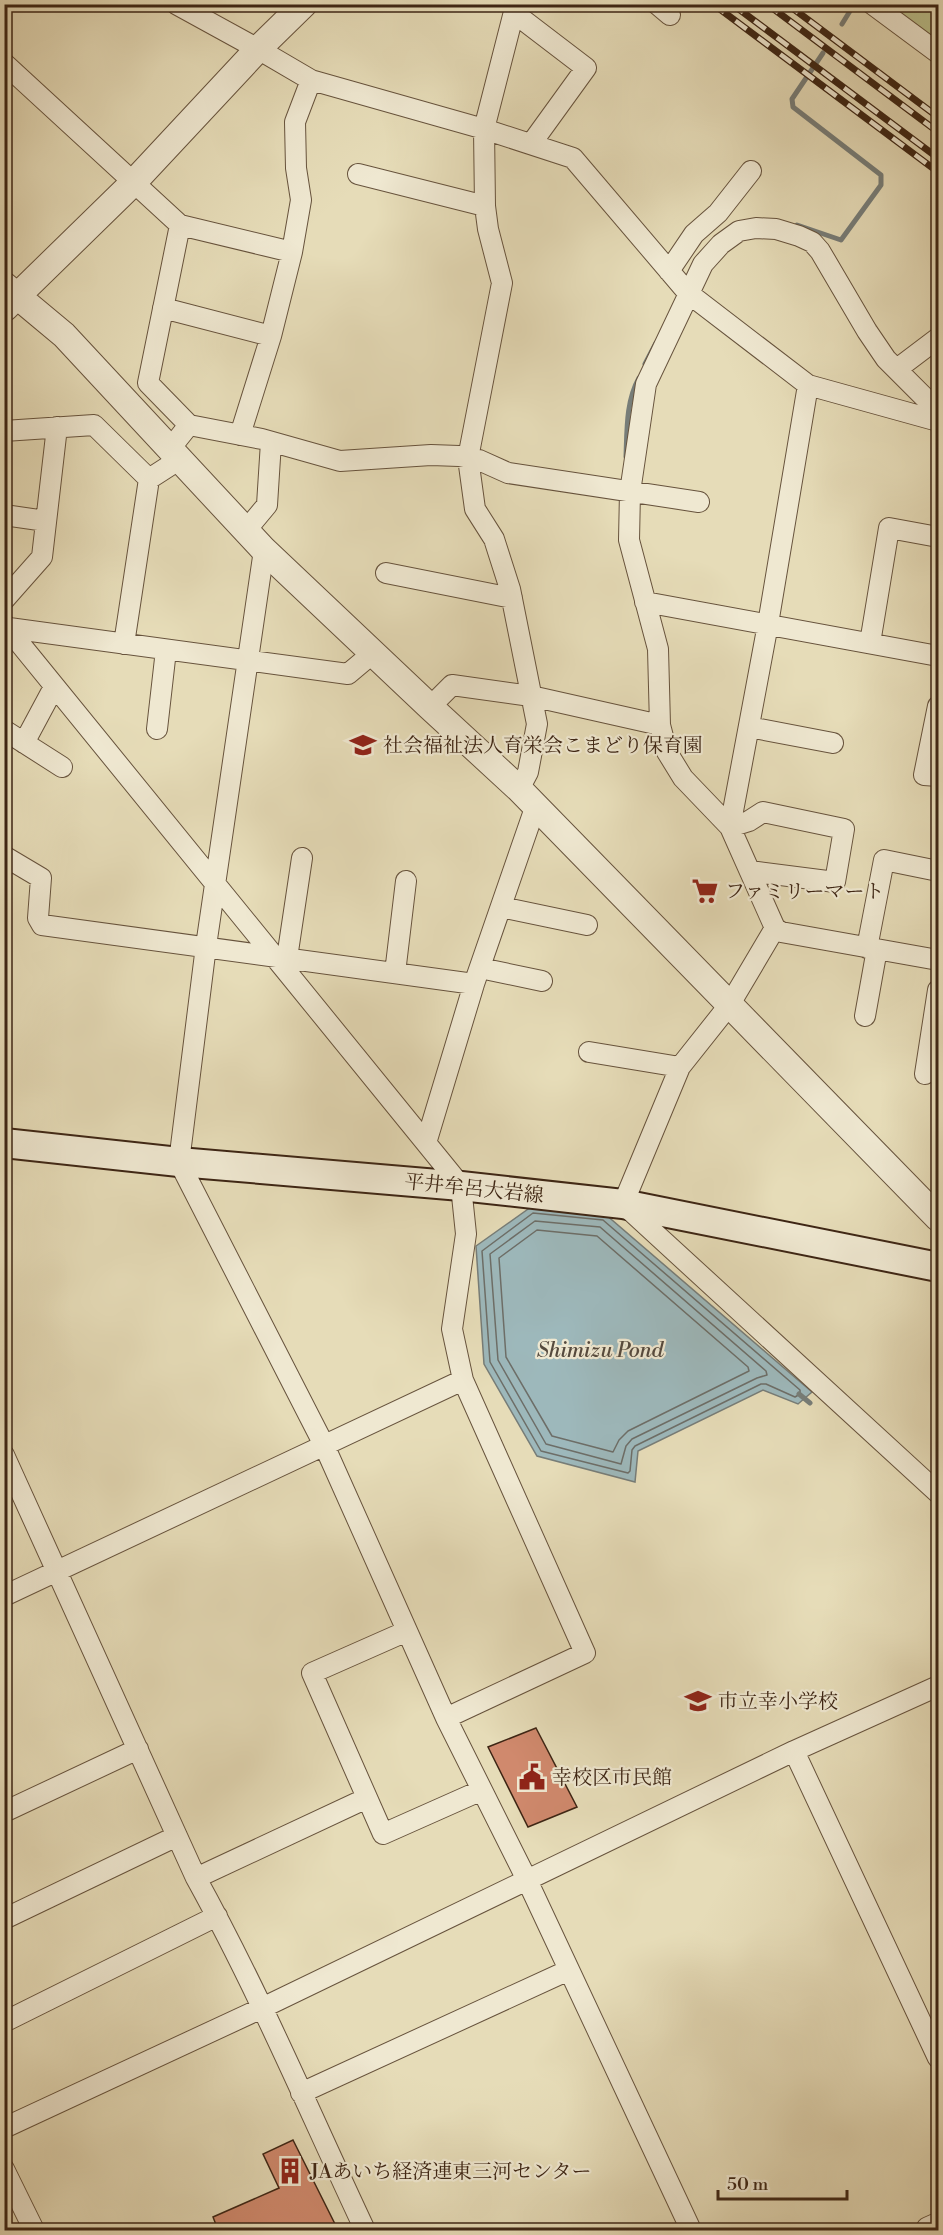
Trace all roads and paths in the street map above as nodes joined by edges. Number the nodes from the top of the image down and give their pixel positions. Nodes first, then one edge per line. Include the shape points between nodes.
1 (176, 4) edge
2 (304, 4) edge
3 (872, 4) edge
4 (515, 9) edge
5 (258, 49) junction
6 (939, 53) edge
7 (4, 63) edge
8 (311, 80) junction
9 (484, 129) junction
10 (531, 144) junction
11 (752, 171) dead end
12 (358, 174) dead end
13 (133, 183) junction
14 (485, 206) junction
15 (180, 225) junction
16 (292, 252) junction
17 (680, 284) junction
18 (8, 297) edge
19 (163, 308) junction
20 (271, 336) junction
21 (939, 338) edge
22 (897, 369) junction
23 (808, 385) junction
24 (939, 411) edge
25 (939, 421) edge
26 (189, 425) junction
27 (57, 427) junction
28 (4, 431) edge
29 (240, 435) junction
30 (271, 441) junction
31 (174, 454) junction
32 (468, 458) junction
33 (149, 479) junction
34 (630, 492) junction
35 (699, 502) dead end
36 (4, 515) edge
37 (46, 521) junction
38 (247, 529) junction
39 (939, 537) edge
40 (264, 550) junction
41 (386, 573) dead end
42 (512, 598) junction
43 (4, 600) edge
44 (645, 602) junction
45 (768, 624) junction
46 (7, 626) edge
47 (870, 643) junction
48 (124, 644) junction
49 (166, 650) junction
50 (373, 653) junction
51 (939, 656) edge
52 (247, 662) junction
53 (54, 687) junction
54 (531, 696) junction
55 (939, 706) edge
56 (429, 707) junction
57 (660, 725) junction
58 (749, 727) junction
59 (157, 729) dead end
60 (4, 730) edge
61 (24, 743) junction
62 (833, 743) dead end
63 (62, 767) dead end
64 (939, 777) edge
65 (527, 797) junction
66 (730, 827) junction
67 (4, 856) edge
68 (302, 858) dead end
69 (750, 871) junction
70 (939, 871) edge
71 (406, 881) dead end
72 (216, 884) junction
73 (501, 907) junction
74 (587, 925) dead end
75 (775, 928) junction
76 (206, 946) junction
77 (872, 949) junction
78 (281, 957) junction
79 (939, 960) edge
80 (395, 973) junction
81 (477, 976) junction
82 (542, 981) dead end
83 (939, 990) edge
84 (730, 1004) junction
85 (865, 1016) dead end
86 (589, 1052) dead end
87 (680, 1067) junction
88 (925, 1074) dead end
89 (4, 1143) edge
90 (426, 1143) junction
91 (179, 1162) junction
92 (461, 1186) junction
93 (623, 1204) junction
94 (939, 1218) edge
95 (939, 1267) edge
96 (463, 1380) junction
97 (324, 1445) junction
98 (4, 1455) edge
99 (939, 1492) edge
100 (57, 1571) junction
101 (4, 1596) edge
102 (407, 1631) junction
103 (939, 1686) edge
104 (446, 1719) junction
105 (138, 1749) junction
106 (794, 1752) junction
107 (482, 1790) junction
108 (367, 1798) junction
109 (4, 1812) edge
110 (177, 1836) junction
111 (196, 1878) junction
112 (527, 1880) junction
113 (217, 1916) junction
114 (4, 1919) edge
115 (569, 1970) junction
116 (262, 2008) junction
117 (4, 2022) edge
118 (939, 2058) edge
119 (301, 2093) junction
120 (4, 2128) edge
121 (4, 2169) edge
122 (939, 2226) edge
123 (34, 2230) edge
124 (365, 2230) edge
125 (691, 2230) edge
126 (928, 2230) edge

1 - 5 street
2 - 5 street
3 - 6 street
4 - 9 street
4 - 10 street via 586,68
5 - 8 street
5 - 13 street
7 - 13 street
8 - 9 street
8 - 16 street via 295,122 301,200
9 - 10 street
9 - 14 street
10 - 17 street via 573,158
11 - 17 street via 718,213 694,234
12 - 14 street
13 - 15 street
13 - 18 street
14 - 32 street via 502,283
15 - 16 street
15 - 19 street
16 - 20 street
17 - 22 street via 739,231 776,229 799,236 820,251 867,331
17 - 23 street
17 - 34 street via 646,384
18 - 31 street via 63,335
19 - 20 street
19 - 26 street via 148,383
20 - 29 street
21 - 22 street
22 - 24 street
23 - 25 street
23 - 45 street
26 - 29 street
26 - 31 street
27 - 28 street
27 - 33 street via 94,425
27 - 37 street
29 - 30 street
30 - 32 street via 340,461 431,455
30 - 38 street via 267,505
31 - 33 street
31 - 38 street
32 - 34 street via 508,473
32 - 42 street via 476,509 494,539
33 - 48 street
34 - 35 street
34 - 44 street via 629,540
36 - 37 street
37 - 43 street via 42,557
38 - 40 street
39 - 47 street via 889,528
40 - 50 street
40 - 52 street
41 - 42 street
42 - 54 street
44 - 45 street
44 - 57 street via 658,649
45 - 47 street
45 - 58 street
46 - 48 street
46 - 53 street
47 - 51 street
48 - 49 street
49 - 52 street
49 - 59 street
50 - 52 street via 348,674
50 - 56 street
52 - 72 street
53 - 61 street
53 - 72 street
54 - 56 street via 452,685
54 - 57 street
54 - 65 street via 537,724
55 - 64 street via 924,775
56 - 65 street
57 - 66 street via 667,752 683,778
58 - 62 street
58 - 66 street
60 - 61 street
61 - 63 street
65 - 73 street
65 - 84 street
66 - 69 street
66 - 69 street via 763,812 844,829 835,882
67 - 76 street via 41,878 38,918 42,925
68 - 78 street
69 - 75 street
70 - 77 street via 884,861
71 - 80 street
72 - 76 street
72 - 78 street
73 - 74 street
73 - 81 street
75 - 77 street
75 - 84 street
76 - 78 street
76 - 91 street
77 - 79 street
77 - 85 street
78 - 80 street
78 - 90 street
80 - 81 street
81 - 82 street
81 - 90 street
83 - 88 street
84 - 87 street
84 - 94 street
86 - 87 street
87 - 93 street
89 - 91 main road, 平井牟呂大岩線
90 - 92 street
91 - 92 main road, 平井牟呂大岩線
91 - 97 street
92 - 93 main road, 平井牟呂大岩線
92 - 96 street via 466,1234 452,1329
93 - 95 main road, 平井牟呂大岩線
93 - 99 street
96 - 97 street
96 - 104 street via 585,1653
97 - 100 street
97 - 102 street
98 - 100 street
100 - 101 street
100 - 105 street
102 - 104 street
102 - 108 street via 312,1674
103 - 106 street
104 - 107 street
105 - 109 street
105 - 110 street
106 - 112 street
106 - 118 street
107 - 108 street via 383,1834
107 - 112 street
108 - 111 street
110 - 111 street
110 - 114 street
111 - 113 street
112 - 115 street
112 - 116 street
113 - 116 street
113 - 117 street
115 - 119 street
115 - 125 street
116 - 119 street
116 - 120 street
119 - 124 street
121 - 123 street
122 - 126 street

